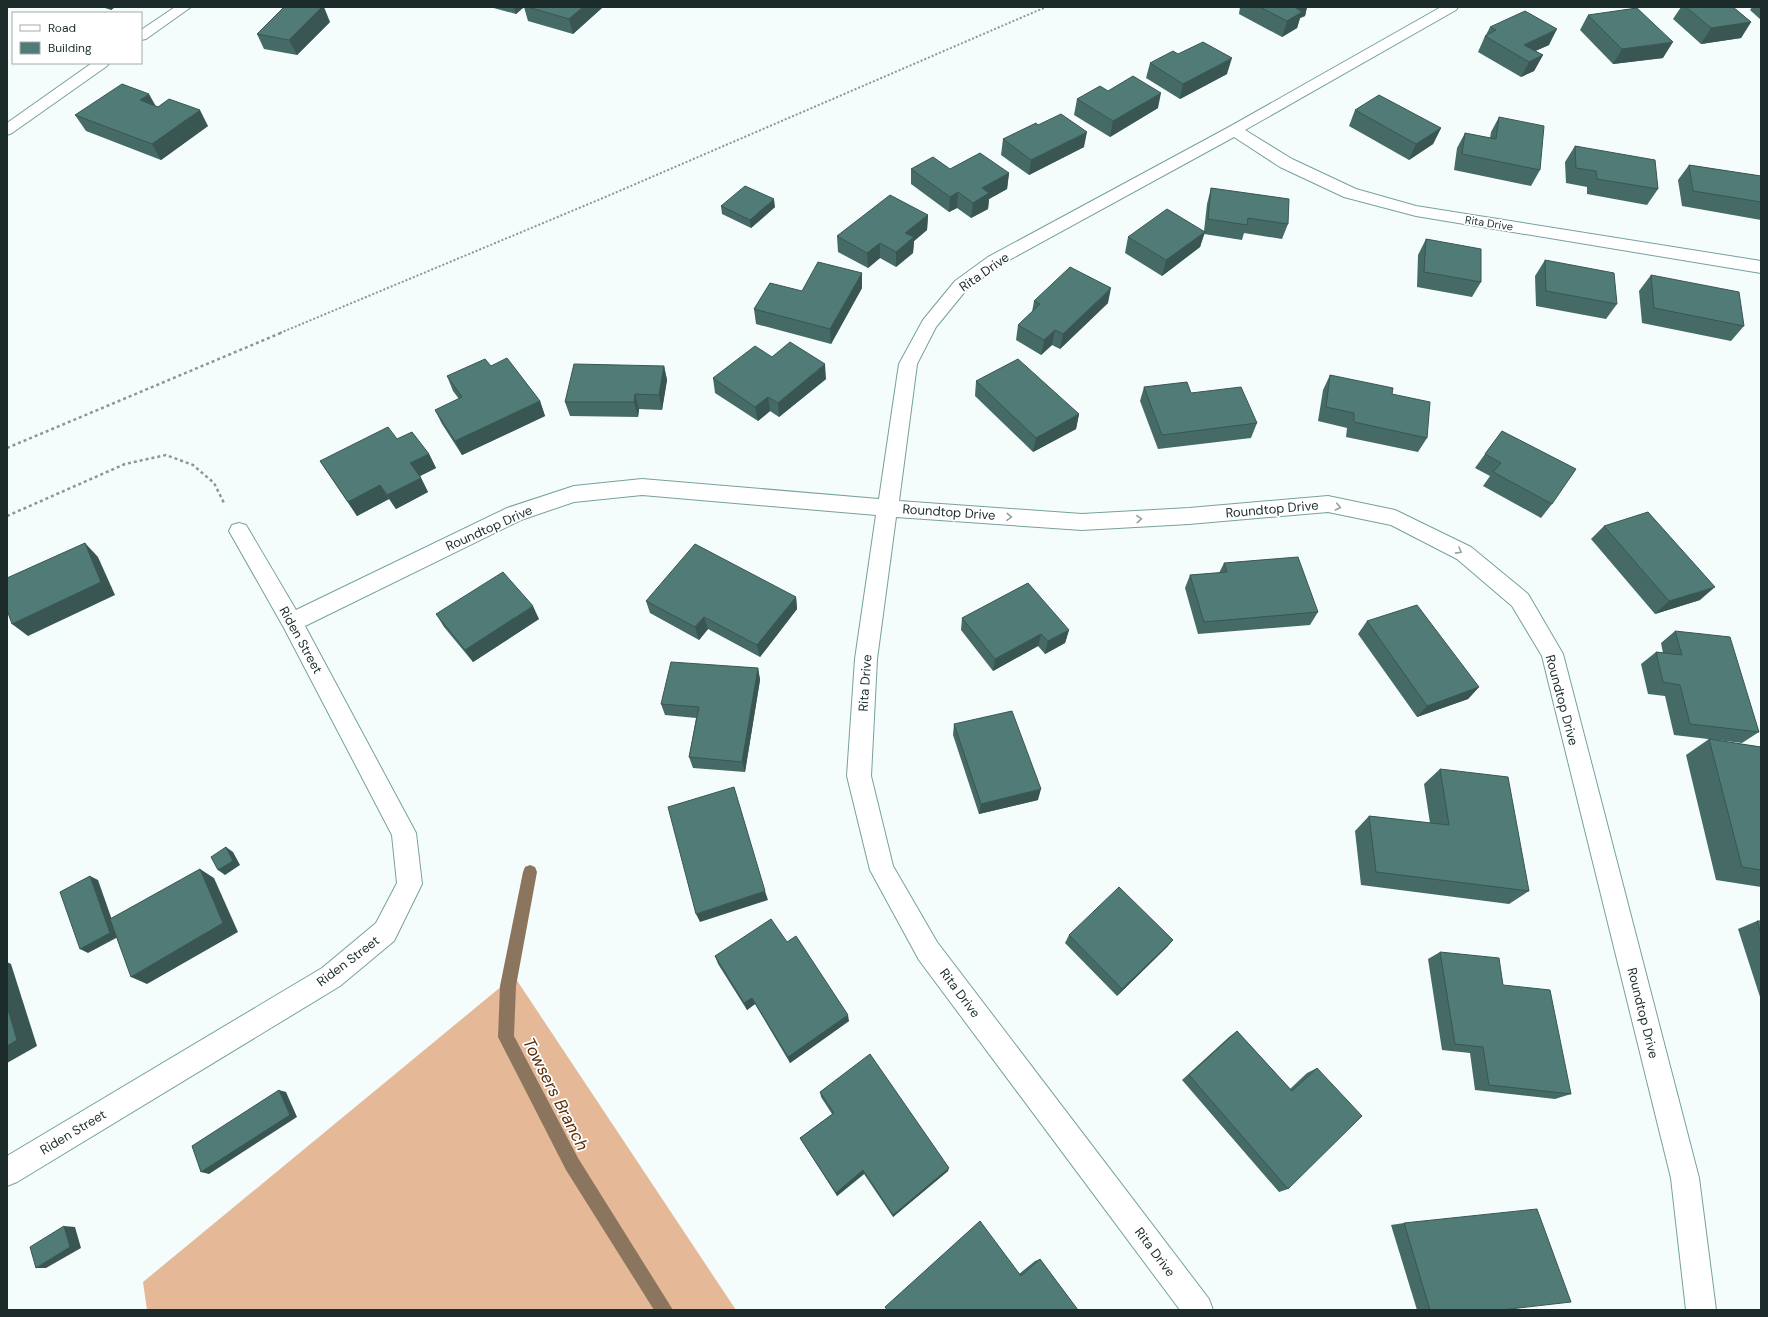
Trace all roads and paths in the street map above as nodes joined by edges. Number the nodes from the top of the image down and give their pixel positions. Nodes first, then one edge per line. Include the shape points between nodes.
1 (184, 7) edge
2 (1046, 7) edge
3 (1451, 7) edge
4 (142, 35) edge
5 (101, 64) edge
6 (7, 130) edge
7 (1234, 130) junction
8 (1761, 267) edge
9 (7, 448) edge
10 (887, 508) junction
11 (7, 516) edge
12 (239, 531) joint
13 (292, 622) junction
14 (7, 1172) edge
15 (1198, 1310) edge
16 (1701, 1310) edge

1 - 4 street
2 - 9 path via 603,198
3 - 7 street, Rita Drive
5 - 6 street
7 - 8 street, Rita Drive via 1286,164 1350,193 1416,211
7 - 10 street, Rita Drive via 994,261 961,285 929,324 908,364
10 - 13 street, Roundtop Drive via 642,487 574,494 514,514
10 - 15 street, Rita Drive via 866,659 859,776 882,870 928,951
10 -> 16 street, Roundtop Drive via 1082,522 1328,504 1395,518 1464,553 1520,600 1552,654 1685,1178
11 - 12 path via 125,464 166,455 193,465 214,483
12 - 13 street, Riden Street
13 - 14 street, Riden Street via 404,833 410,884 385,932 331,977

